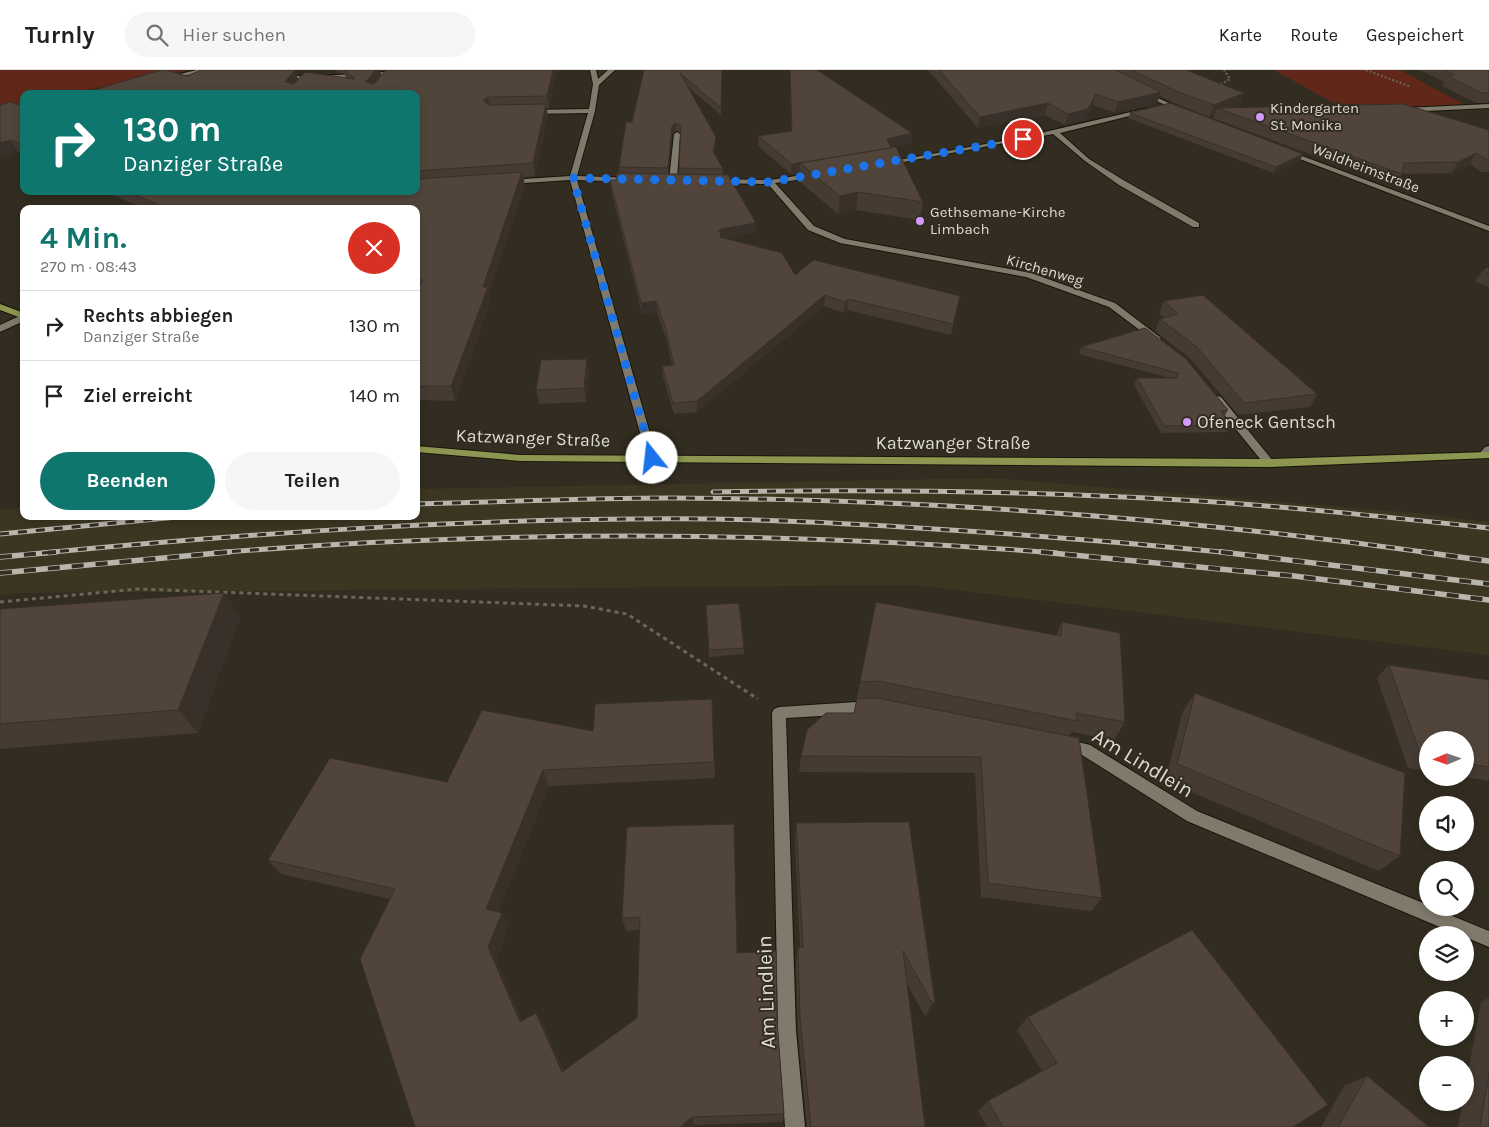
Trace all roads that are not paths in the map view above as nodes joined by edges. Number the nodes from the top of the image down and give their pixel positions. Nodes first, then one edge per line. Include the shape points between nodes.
1 (206, 70) edge
2 (270, 70) edge
3 (593, 70) edge
4 (612, 70) edge
5 (390, 72) edge
6 (408, 74) edge
7 (160, 79) edge
8 (308, 79) junction
9 (386, 80) edge
10 (596, 84) junction
11 (298, 90) edge
12 (1137, 90) edge
13 (1169, 105) junction
14 (1489, 106) edge
15 (1159, 108) edge
16 (1150, 110) edge
17 (1402, 110) edge
18 (592, 111) junction
19 (518, 112) edge
20 (1187, 113) edge
21 (1055, 132) junction
22 (678, 134) edge
23 (1277, 148) edge
24 (883, 163) edge
25 (827, 173) edge
26 (573, 178) junction
27 (643, 180) edge
28 (663, 180) edge
29 (673, 180) junction
30 (682, 181) edge
31 (712, 181) edge
32 (770, 182) junction
33 (504, 183) edge
34 (1196, 225) dead end
35 (1489, 229) edge
36 (0, 307) edge
37 (20, 314) edge
38 (20, 318) edge
39 (0, 329) edge
40 (1165, 345) edge
41 (1211, 391) edge
42 (420, 449) edge
43 (1487, 453) edge
44 (652, 458) junction
45 (1269, 463) junction
46 (884, 709) edge
47 (1047, 741) edge
48 (1489, 939) edge
49 (795, 1127) edge

1 - 7 street
2 - 8 street
3 - 10 street
4 - 10 street
5 - 6 street
5 - 8 street
5 - 9 street
8 - 11 street
10 - 18 street
12 - 13 street
13 - 15 street
13 - 20 street
14 - 17 street
16 - 21 street
18 - 19 street
18 - 26 street
21 - 24 street
21 - 34 street via 1087,160
22 - 29 street
23 - 35 street, Waldheimstraße
25 - 32 street
26 - 27 street
26 - 33 street
26 - 44 street
28 - 29 street
29 - 30 street
31 - 32 street
32 - 40 street, Kirchenweg via 810,228 843,241 1028,275 1112,305
36 - 37 main road
38 - 39 street
41 - 45 street
42 - 44 main road, Katzwanger Straße via 521,458
43 - 45 main road, Katzwanger Straße
44 - 45 main road, Katzwanger Straße
46 - 49 street, Am Lindlein via 779,713 787,1031
47 - 48 street, Am Lindlein via 1085,749 1192,816

